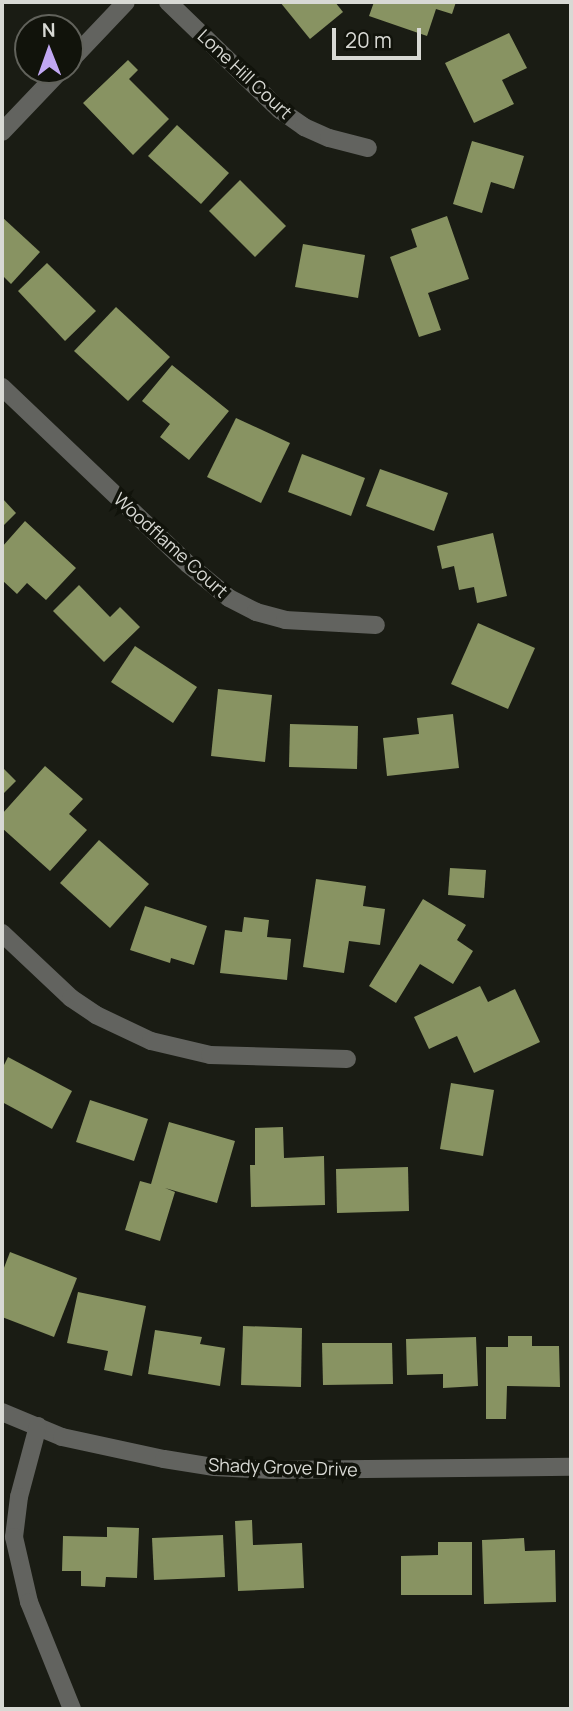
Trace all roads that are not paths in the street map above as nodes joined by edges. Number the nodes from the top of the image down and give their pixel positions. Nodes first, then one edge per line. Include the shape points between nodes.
1 (126, 2) edge
2 (168, 2) edge
3 (84, 46) edge
4 (48, 84) edge
5 (2, 132) edge
6 (368, 148) dead end
7 (2, 387) edge
8 (376, 625) dead end
9 (2, 933) edge
10 (347, 1059) dead end
11 (2, 1412) edge
12 (38, 1426) junction
13 (571, 1467) edge
14 (72, 1709) edge

1 - 3 street
2 - 6 street, Lone Hill Court via 280,110 329,138
4 - 5 street
7 - 8 street, Woodflame Court via 229,598 285,620
9 - 10 street via 71,998 151,1041 210,1055
11 - 12 street, Shady Grove Drive
12 - 13 street, Shady Grove Drive via 98,1446 214,1466 272,1470
12 - 14 street via 19,1497 14,1537 29,1602

